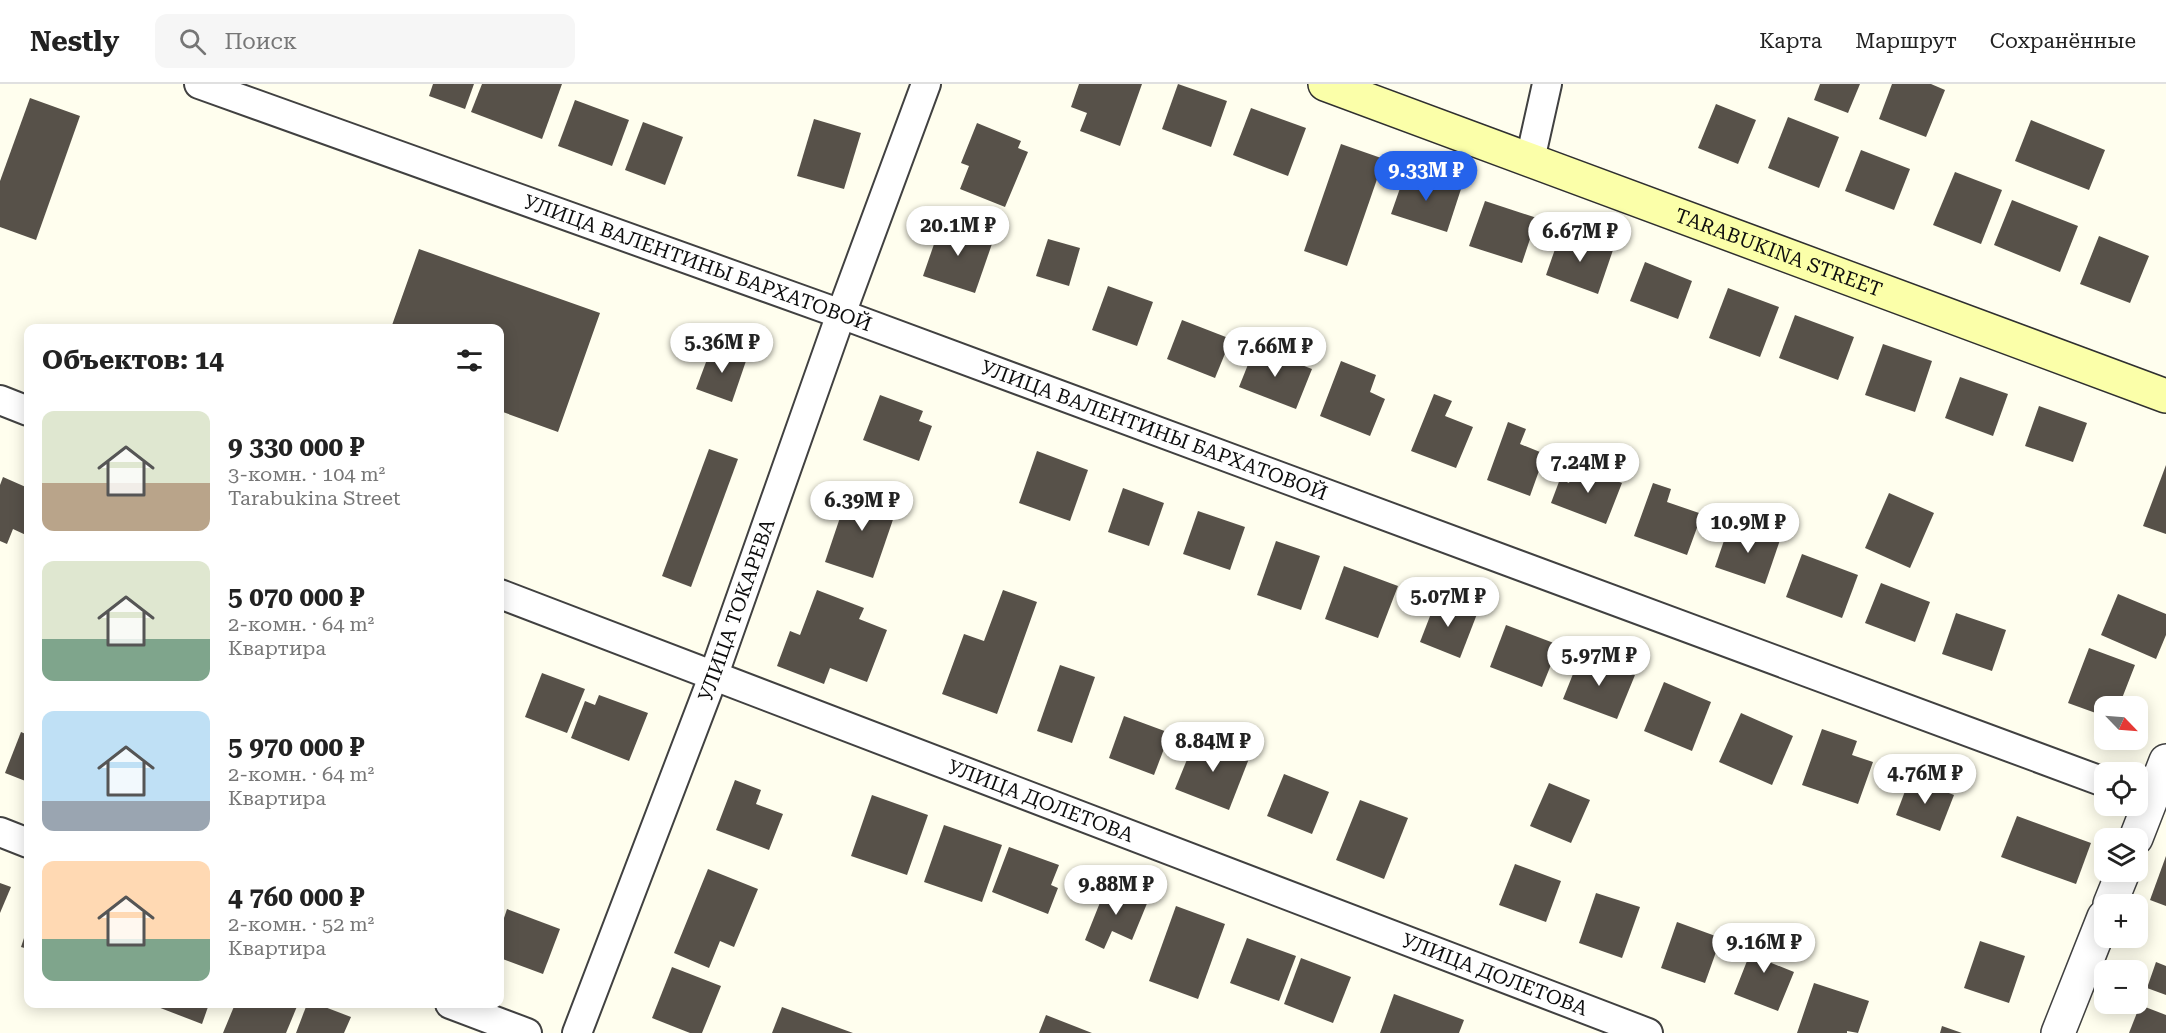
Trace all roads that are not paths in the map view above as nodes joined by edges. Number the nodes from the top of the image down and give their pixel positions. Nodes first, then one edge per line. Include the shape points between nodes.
1 (200, 84) edge
2 (926, 84) edge
3 (1325, 84) edge
4 (1547, 84) edge
5 (1530, 160) junction
6 (841, 314) junction
7 (2166, 396) edge
8 (0, 400) edge
9 (24, 409) edge
10 (504, 596) edge
11 (713, 677) junction
12 (2166, 761) edge
13 (2094, 778) edge
14 (2152, 800) edge
15 (2140, 828) edge
16 (0, 832) edge
17 (24, 841) edge
18 (2094, 942) edge
19 (461, 1008) edge
20 (527, 1033) edge
21 (577, 1033) edge
22 (1648, 1033) edge
23 (2058, 1033) edge

1 - 6 street, УЛИЦА ВАЛЕНТИНЫ БАРХАТОВОЙ
2 - 6 street, УЛИЦА ТОКАРЕВА
3 - 5 main road, TARABUKINA STREET
4 - 5 street
5 - 7 main road, TARABUKINA STREET
6 - 11 street, УЛИЦА ТОКАРЕВА
6 - 13 street, УЛИЦА ВАЛЕНТИНЫ БАРХАТОВОЙ
8 - 9 street
10 - 11 street, УЛИЦА ДОЛЕТОВА
11 - 21 street, УЛИЦА ТОКАРЕВА
11 - 22 street, УЛИЦА ДОЛЕТОВА
12 - 14 street
14 - 15 street
16 - 17 street
18 - 23 street
19 - 20 street

